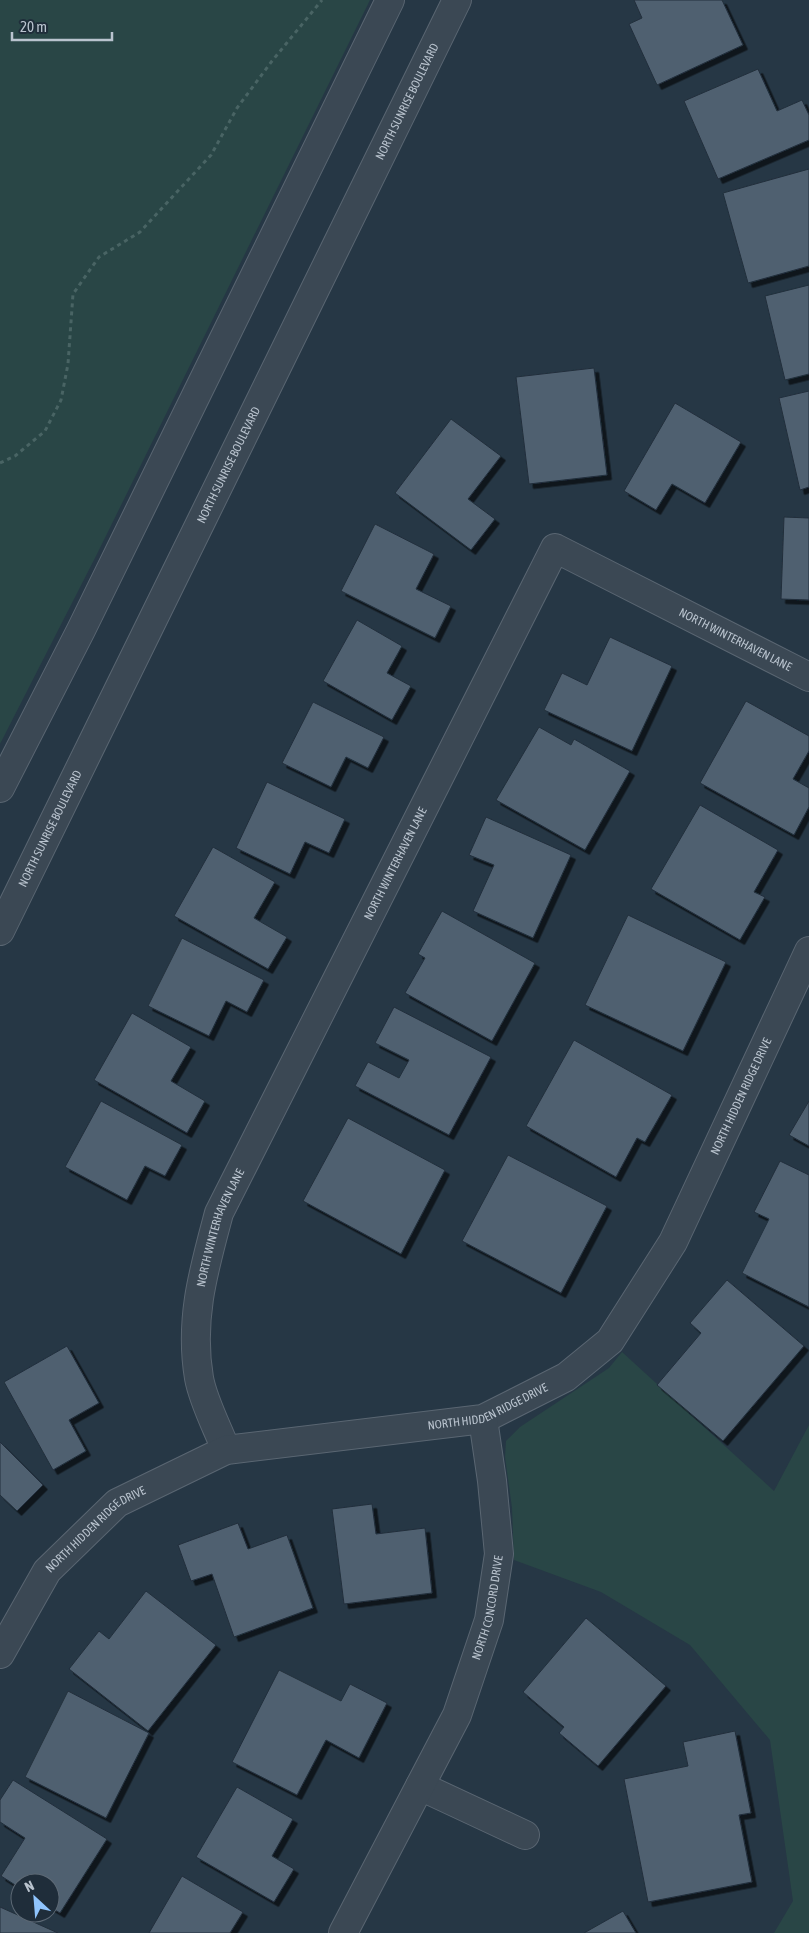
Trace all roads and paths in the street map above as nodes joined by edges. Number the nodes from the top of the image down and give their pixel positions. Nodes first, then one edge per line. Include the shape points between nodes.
1 (322, 0) edge
2 (390, 0) edge
3 (457, 0) edge
4 (0, 463) edge
5 (809, 677) edge
6 (0, 788) edge
7 (0, 931) edge
8 (809, 951) edge
9 (483, 1419) junction
10 (226, 1450) junction
11 (0, 1654) edge
12 (420, 1786) junction
13 (526, 1835) dead end
14 (342, 1933) edge

1 - 4 path via 237,108 211,155 140,232 99,257 73,294 62,400 45,431 15,456
2 - 6 street via 81,630
3 - 7 street, NORTH SUNRISE BOULEVARD
5 - 10 street, NORTH WINTERHAVEN LANE via 555,548 220,1213 200,1285 195,1329 199,1380
8 - 9 street, NORTH HIDDEN RIDGE DRIVE via 673,1242 610,1341 566,1377
9 - 10 street, NORTH HIDDEN RIDGE DRIVE
9 - 12 street, NORTH CONCORD DRIVE via 499,1554 489,1620 457,1715
10 - 11 street, NORTH HIDDEN RIDGE DRIVE via 117,1503 47,1571
12 - 13 street
12 - 14 street, NORTH CONCORD DRIVE

